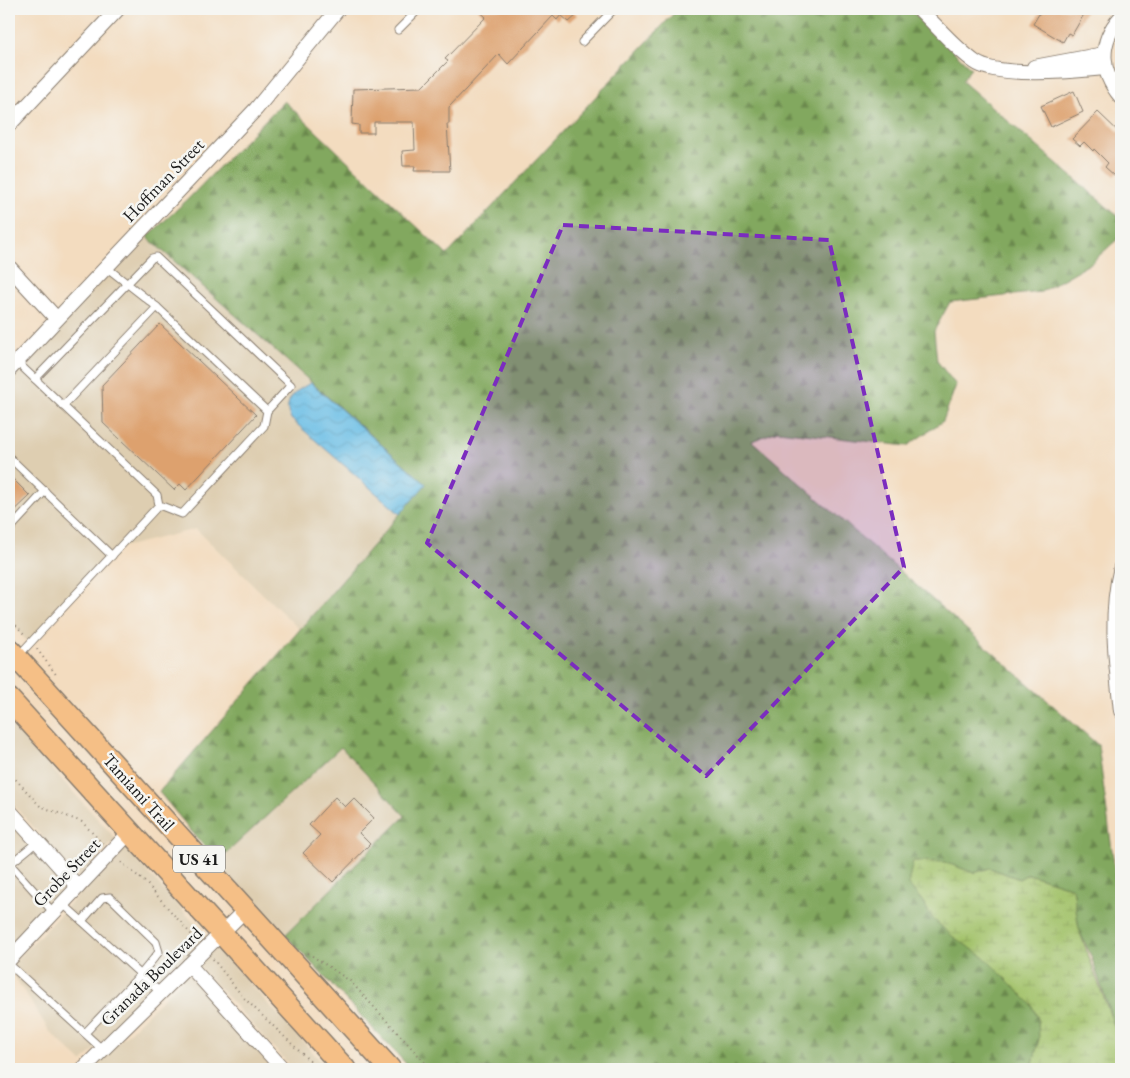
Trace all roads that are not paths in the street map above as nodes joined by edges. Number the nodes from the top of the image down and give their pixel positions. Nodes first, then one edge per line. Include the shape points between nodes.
1 (118, 9) edge
2 (338, 9) edge
3 (418, 9) edge
4 (614, 9) edge
5 (919, 9) edge
6 (1121, 17) edge
7 (398, 30) dead end
8 (582, 42) dead end
9 (1104, 61) junction
10 (1121, 97) edge
11 (9, 124) edge
12 (106, 266) junction
13 (9, 267) edge
14 (127, 284) junction
15 (157, 307) junction
16 (56, 318) junction
17 (13, 366) edge
18 (35, 379) junction
19 (63, 406) junction
20 (267, 411) junction
21 (9, 457) edge
22 (45, 491) junction
23 (159, 505) junction
24 (9, 530) edge
25 (112, 556) junction
26 (1121, 567) edge
27 (13, 653) edge
28 (9, 699) edge
29 (1121, 711) edge
30 (10, 814) edge
31 (130, 832) junction
32 (37, 842) junction
33 (9, 863) edge
34 (78, 887) junction
35 (57, 908) junction
36 (245, 910) junction
37 (82, 921) junction
38 (221, 934) junction
39 (9, 959) edge
40 (189, 965) junction
41 (141, 974) junction
42 (160, 992) junction
43 (85, 1033) junction
44 (103, 1050) junction
45 (87, 1068) edge
46 (284, 1069) edge
47 (345, 1069) edge
48 (390, 1069) edge

1 - 11 street
2 - 12 street, Hoffman Street via 256,109
3 - 7 lane
4 - 8 lane
5 - 9 street via 975,62 991,70 1067,72
6 - 9 street via 1108,36
9 - 10 street via 1108,78
12 - 14 lane
12 - 16 street, Hoffman Street
13 - 16 street
14 - 15 lane
14 - 18 lane
14 - 20 lane via 152,258 159,258 291,385
15 - 19 lane
15 - 20 lane
16 - 17 street, Hoffman Street
17 - 18 lane
18 - 19 lane
19 - 23 lane via 157,495
20 - 23 lane via 264,426 182,514
21 - 22 lane
22 - 24 lane
22 - 25 lane
23 - 25 lane
25 - 27 lane via 32,642
26 - 29 street via 1114,610
27 - 36 main road, Tamiami Trail / US 41
28 - 31 main road, Tamiami Trail / US 41
30 - 32 street
31 - 34 street, Grobe Street
31 - 38 main road, Tamiami Trail / US 41
32 - 33 lane
32 - 34 street
33 - 35 lane
34 - 35 street, Grobe Street
35 - 37 lane
35 - 39 street, Grobe Street
36 - 38 street, Granada Boulevard
36 - 48 main road, Tamiami Trail / US 41
37 - 41 lane
37 - 41 lane via 102,898 110,897 156,942 159,952
38 - 40 street, Granada Boulevard
38 - 47 main road, Tamiami Trail / US 41
39 - 43 lane
40 - 42 street, Granada Boulevard
40 - 46 street
41 - 42 lane
41 - 43 lane
42 - 44 street, Granada Boulevard
43 - 44 lane
44 - 45 street, Granada Boulevard

